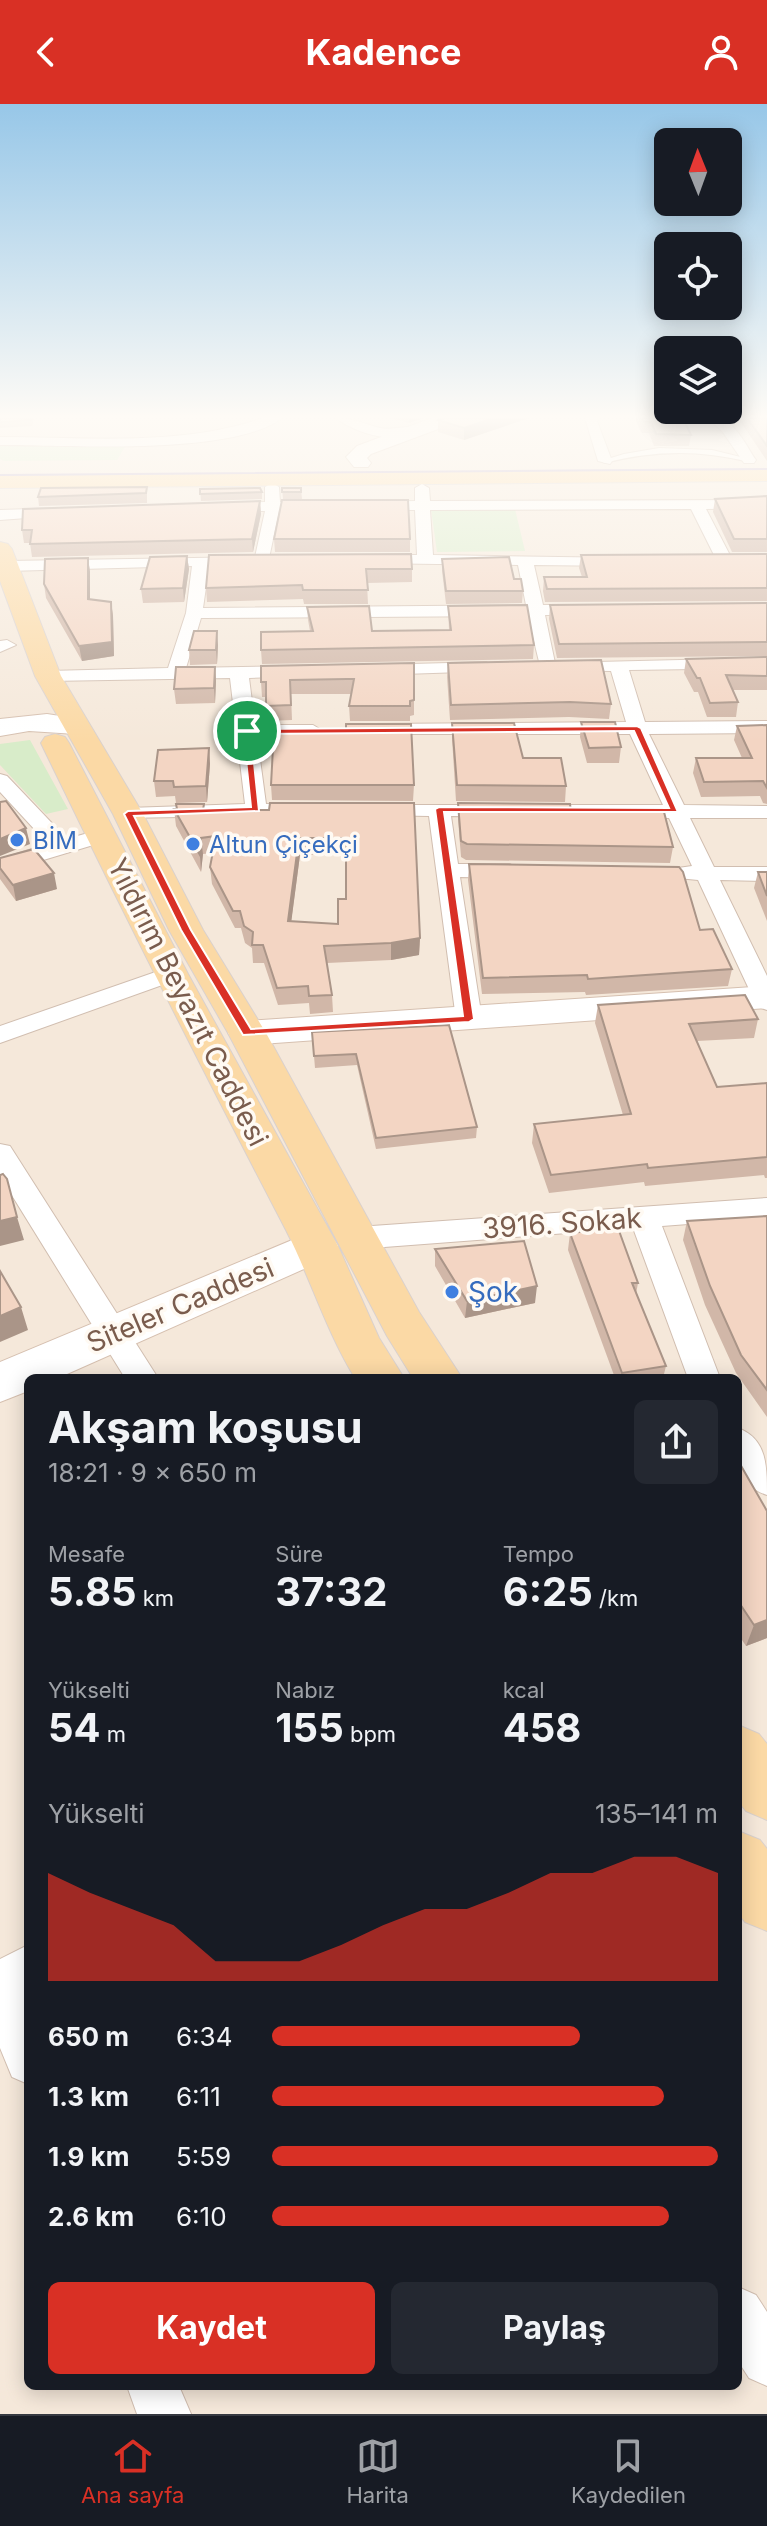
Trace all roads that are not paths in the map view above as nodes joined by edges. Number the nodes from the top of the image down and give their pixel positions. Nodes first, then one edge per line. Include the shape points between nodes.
1 (272, 526) edge
2 (423, 526) edge
3 (707, 526) edge
4 (4, 558) edge
5 (351, 560) edge
6 (425, 560) junction
7 (525, 561) junction
8 (633, 561) edge
9 (725, 561) edge
10 (201, 562) junction
11 (599, 610) edge
12 (538, 611) junction
13 (194, 613) junction
14 (2, 639) edge
15 (767, 663) edge
16 (618, 665) junction
17 (500, 667) edge
18 (362, 670) edge
19 (316, 671) edge
20 (239, 673) junction
21 (175, 674) junction
22 (48, 676) junction
23 (56, 727) junction
24 (767, 727) edge
25 (0, 728) edge
26 (637, 728) junction
27 (247, 731) junction
28 (0, 735) edge
29 (0, 780) edge
30 (256, 809) junction
31 (439, 809) junction
32 (675, 810) junction
33 (767, 812) edge
34 (115, 824) junction
35 (62, 846) junction
36 (0, 866) edge
37 (448, 870) junction
38 (528, 871) edge
39 (672, 873) edge
40 (704, 873) junction
41 (767, 874) edge
42 (170, 974) junction
43 (766, 999) edge
44 (469, 1019) junction
45 (247, 1033) junction
46 (0, 1035) edge
47 (0, 1153) edge
48 (767, 1208) edge
49 (644, 1218) junction
50 (337, 1242) junction
51 (113, 1334) junction
52 (139, 1374) edge
53 (377, 1374) edge
54 (435, 1374) edge
55 (702, 1374) edge
56 (0, 1383) edge
57 (742, 1447) edge
58 (767, 1481) edge
59 (742, 1759) edge
60 (767, 1790) edge
61 (742, 1867) edge
62 (767, 1900) edge
63 (24, 1970) edge
64 (0, 1986) edge
65 (24, 2050) edge
66 (742, 2319) edge
67 (767, 2360) edge
68 (155, 2390) edge
69 (164, 2414) edge

1 - 10 street via 269,560
2 - 6 street
3 - 9 street
4 - 10 street
4 - 22 main road, Yıldırım Beyazıt Caddesi
5 - 6 street
6 - 7 street
7 - 8 street
7 - 12 street
10 - 13 street
11 - 12 street
12 - 13 street
12 - 16 street via 539,666
13 - 21 street
14 - 23 main road, Yıldırım Beyazıt Caddesi via 21,682
15 - 16 street
16 - 26 street
17 - 18 street
19 - 20 street
20 - 21 street
20 - 27 street
21 - 22 street
22 - 23 main road, Yıldırım Beyazıt Caddesi
23 - 25 street via 21,721
23 - 28 street
23 - 34 main road, Yıldırım Beyazıt Caddesi
24 - 26 street
26 - 27 street
26 - 32 street
27 - 30 street
29 - 35 street
30 - 31 street
30 - 34 street
31 - 32 street
31 - 37 street
32 - 33 street
32 - 40 street
34 - 35 street
34 - 42 main road, Yıldırım Beyazıt Caddesi
34 - 45 main road, Yıldırım Beyazıt Caddesi
35 - 36 street
37 - 38 street
37 - 44 street
39 - 40 street
40 - 41 street
40 - 43 street
42 - 46 street
42 - 50 main road, Yıldırım Beyazıt Caddesi
43 - 44 street
44 - 45 street
45 - 50 main road, Yıldırım Beyazıt Caddesi
47 - 51 street
48 - 49 street, 3916. Sokak
49 - 50 street, 3916. Sokak
49 - 55 street
50 - 51 street, Siteler Caddesi
50 - 53 main road, Yıldırım Beyazıt Caddesi via 359,1345
50 - 54 main road, Yıldırım Beyazıt Caddesi
51 - 52 street
51 - 56 street, Siteler Caddesi
57 - 58 street
59 - 60 main road
61 - 62 main road
63 - 64 street
64 - 65 street
66 - 67 street
68 - 69 street

